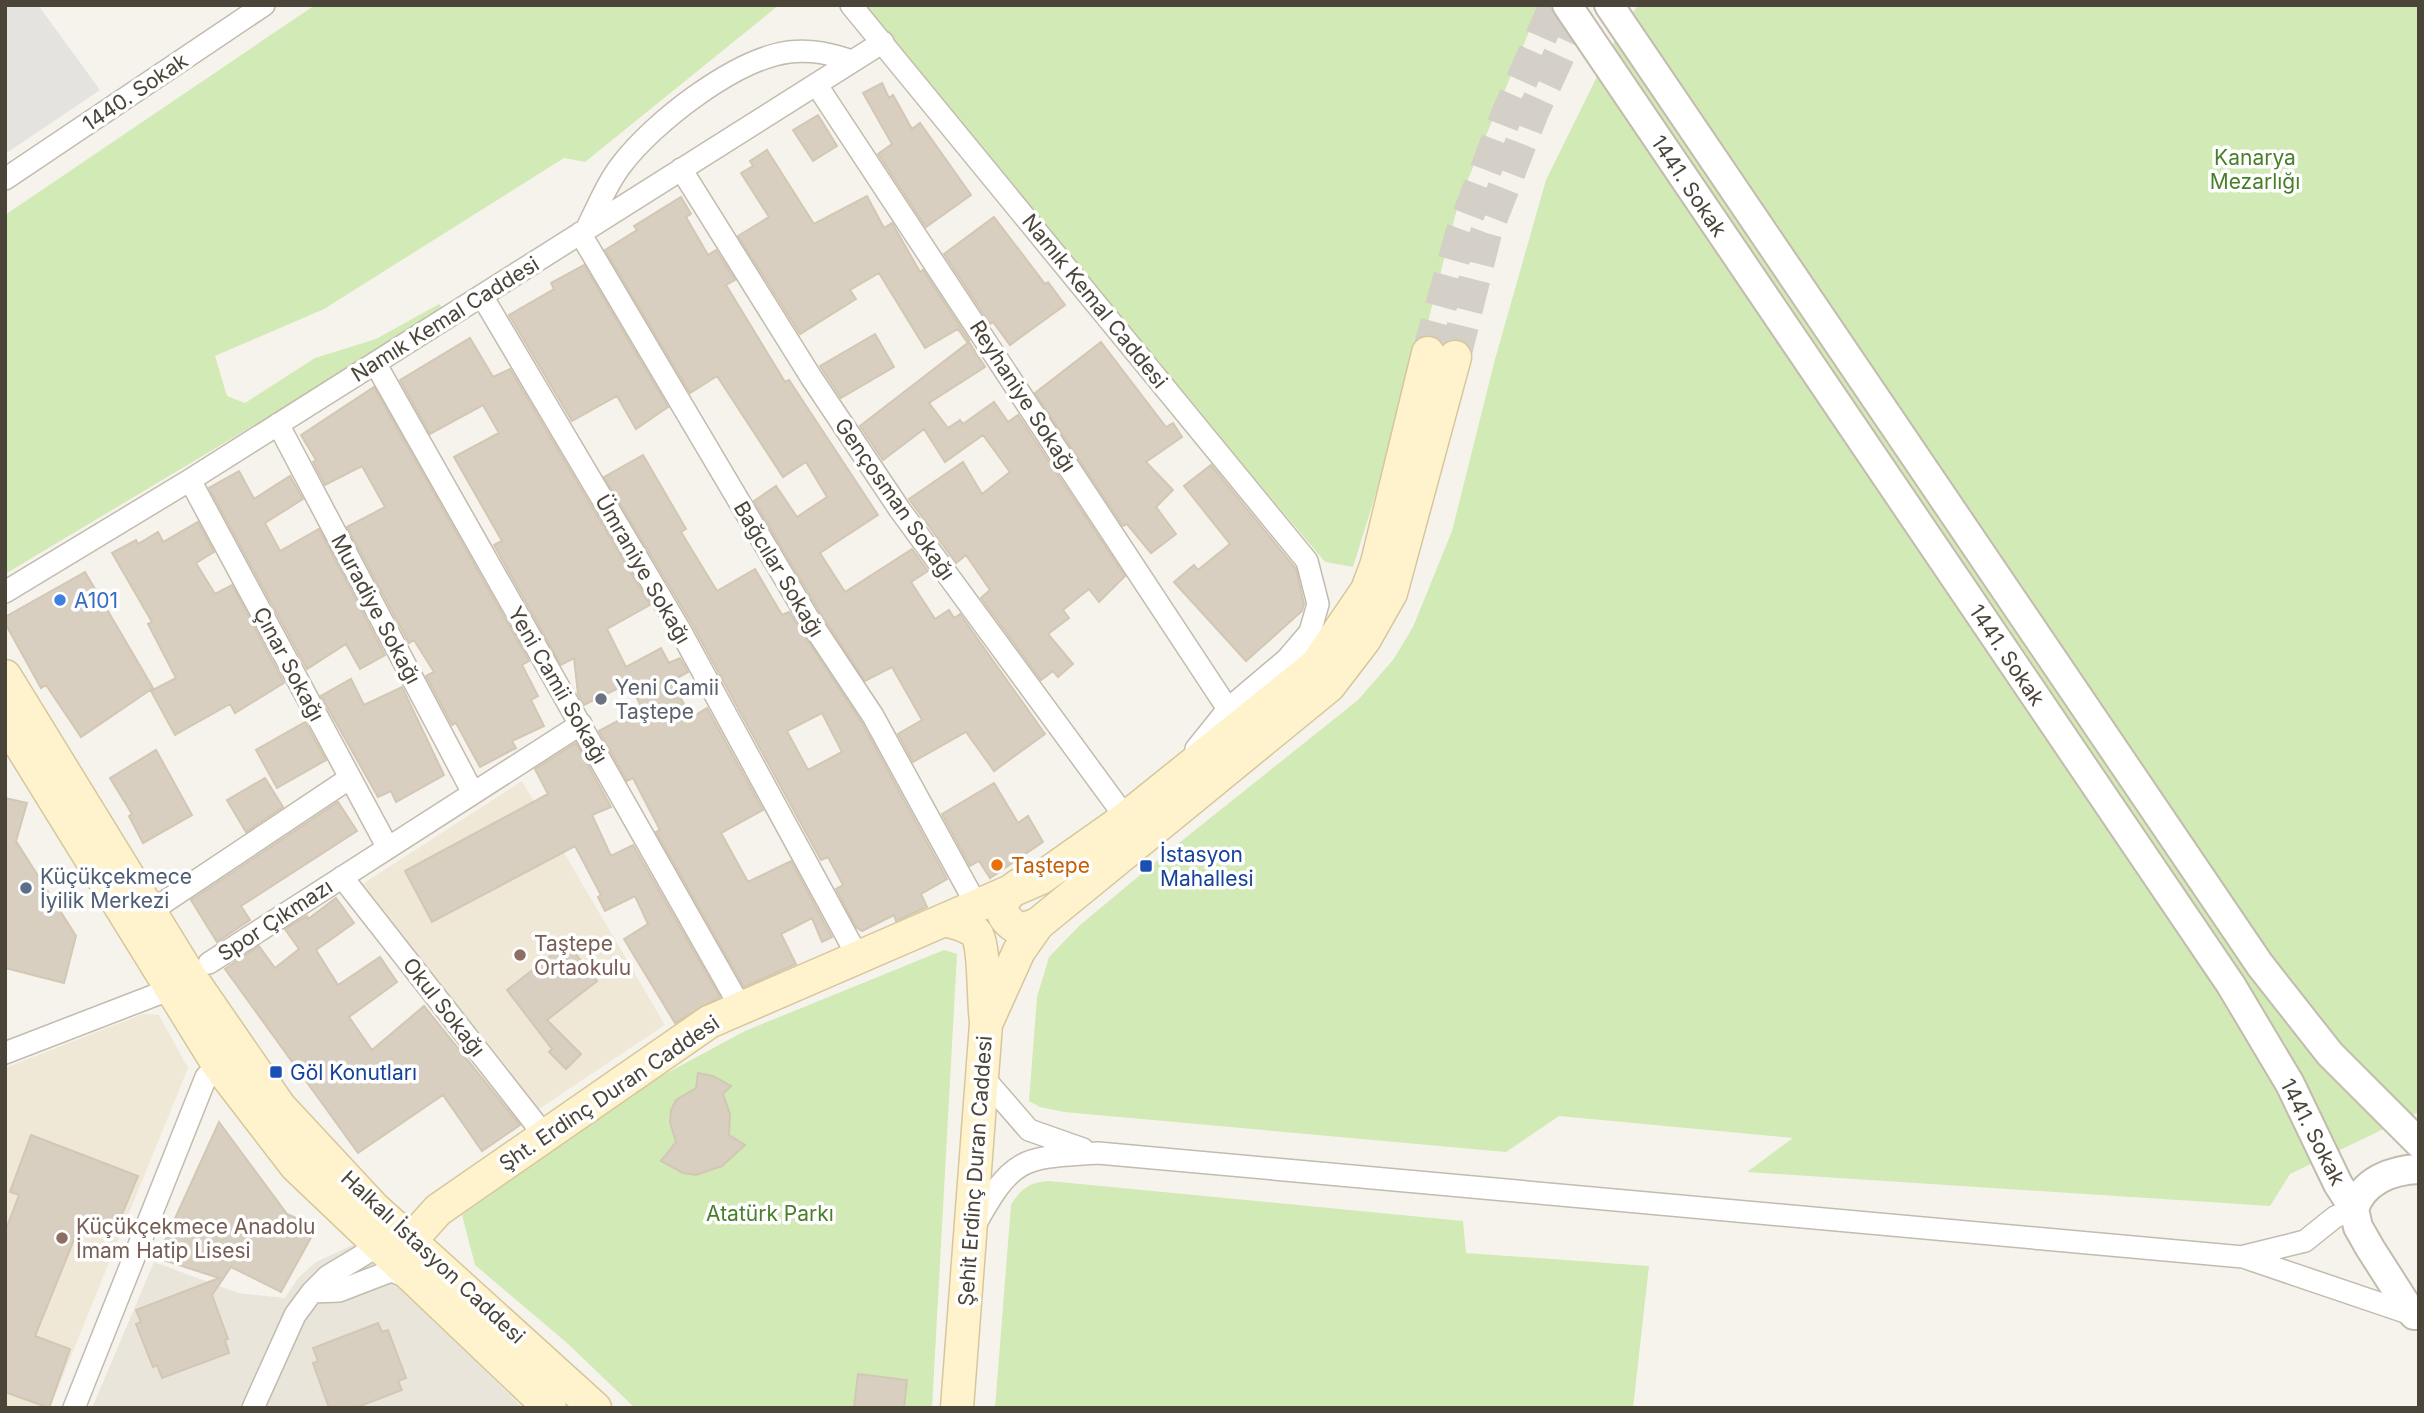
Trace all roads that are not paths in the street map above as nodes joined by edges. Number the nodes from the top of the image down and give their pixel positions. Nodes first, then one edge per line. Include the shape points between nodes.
1 (264, 5) edge
2 (851, 5) edge
3 (1567, 5) edge
4 (1609, 5) edge
5 (883, 42) junction
6 (852, 61) junction
7 (816, 84) junction
8 (681, 169) junction
9 (5, 179) edge
10 (583, 231) junction
11 (481, 296) junction
12 (374, 363) junction
13 (278, 425) junction
14 (190, 480) junction
15 (5, 592) edge
16 (5, 676) edge
17 (1228, 709) junction
18 (5, 720) edge
19 (581, 724) junction
20 (350, 778) junction
21 (1162, 789) junction
22 (473, 793) junction
23 (1126, 818) junction
24 (388, 848) junction
25 (342, 877) junction
26 (1019, 885) junction
27 (976, 904) junction
28 (151, 911) junction
29 (945, 920) junction
30 (1038, 924) junction
31 (859, 957) junction
32 (189, 976) junction
33 (740, 1008) junction
34 (986, 1024) junction
35 (5, 1053) edge
36 (219, 1066) junction
37 (983, 1077) junction
38 (545, 1136) junction
39 (2419, 1143) edge
40 (1098, 1153) junction
41 (2419, 1169) edge
42 (2354, 1209) junction
43 (969, 1236) junction
44 (412, 1240) junction
45 (379, 1246) junction
46 (2243, 1257) junction
47 (418, 1282) junction
48 (312, 1292) junction
49 (2417, 1317) edge
50 (962, 1362) junction
51 (74, 1408) edge
52 (253, 1408) edge
53 (550, 1408) edge
54 (595, 1408) edge
55 (957, 1408) edge
56 (971, 1408) edge

1 - 9 street, 1440. Sokak
2 - 5 street, Namık Kemal Caddesi
3 - 42 street, 1441. Sokak via 2231,985 2290,1084
4 - 39 street, 1441. Sokak via 2260,965 2330,1054
5 - 6 street, Namık Kemal Caddesi
5 - 17 street, Namık Kemal Caddesi via 1307,561 1318,604 1310,632 1287,659
6 - 7 street, Namık Kemal Caddesi
6 - 10 street via 823,52 787,52 713,85 658,126 622,164
7 - 8 street, Namık Kemal Caddesi
7 - 17 street, Reyhaniye Sokağı
8 - 10 street, Namık Kemal Caddesi
8 - 23 street, Gençosman Sokağı via 900,510
10 - 11 street, Namık Kemal Caddesi
10 - 27 street, Bağcılar Sokağı via 810,621 873,716
11 - 12 street, Namık Kemal Caddesi
11 - 31 street, Ümraniye Sokağı via 680,630
12 - 13 street, Namık Kemal Caddesi
12 - 19 street, Yeni Camii Sokağı
13 - 14 street, Namık Kemal Caddesi
13 - 22 street, Muradiye Sokağı
14 - 15 street, Namık Kemal Caddesi
14 - 20 street, Çınar Sokağı
16 - 28 main road, Halkalı İstasyon Caddesi
17 - 21 street
18 - 32 main road, Halkalı İstasyon Caddesi
19 - 22 street, Spor Çıkmazı
19 - 33 street, Yeni Camii Sokağı
20 - 24 street, Çınar Sokağı
20 - 28 street
21 - 23 main road, Şehit Erdinç Duran Caddesi
21 - 30 main road, Şehit Erdinç Duran Caddesi via 1317,665 1354,612 1377,563 1442,355 1405,550 1391,593 1366,639 1329,686
22 - 24 street, Spor Çıkmazı
23 - 26 main road, Şehit Erdinç Duran Caddesi via 1041,878
24 - 25 street, Spor Çıkmazı
25 - 32 street, Spor Çıkmazı
25 - 38 street, Okul Sokağı
26 - 27 main road, Şehit Erdinç Duran Caddesi
26 - 30 main road via 1002,900 1007,922 1021,930
27 - 29 main road, Şht. Erdinç Duran Caddesi
28 - 32 main road, Halkalı İstasyon Caddesi
29 - 31 main road, Şht. Erdinç Duran Caddesi
29 - 34 main road via 973,930 982,943
30 - 34 main road, Şehit Erdinç Duran Caddesi via 1019,951
31 - 33 main road, Şht. Erdinç Duran Caddesi
32 - 35 street, Spor Çıkmazı
32 - 36 main road, Halkalı İstasyon Caddesi
32 - 44 main road, Halkalı İstasyon Caddesi via 280,1107 373,1207
33 - 38 main road, Şht. Erdinç Duran Caddesi via 709,1022
34 - 37 main road, Şehit Erdinç Duran Caddesi
36 - 45 main road, Halkalı İstasyon Caddesi via 296,1166
36 - 51 street via 206,1077
37 - 40 street via 1029,1130
37 - 43 main road, Şehit Erdinç Duran Caddesi
38 - 44 main road, Şht. Erdinç Duran Caddesi via 438,1210
40 - 43 street via 1034,1159 1009,1172
40 - 46 street
41 - 42 street via 2396,1172 2370,1185 2358,1195
42 - 46 street via 2335,1217 2305,1241
42 - 49 street, 1441. Sokak via 2370,1248
43 - 50 main road, Şehit Erdinç Duran Caddesi
44 - 47 main road
44 - 54 main road, Halkalı İstasyon Caddesi
45 - 47 main road, Halkalı İstasyon Caddesi
45 - 48 street via 328,1276
46 - 49 street
47 - 48 street via 391,1271 339,1291
47 - 53 main road, Halkalı İstasyon Caddesi
48 - 52 street via 295,1315
50 - 55 main road, Şehit Erdinç Duran Caddesi
50 - 56 street

